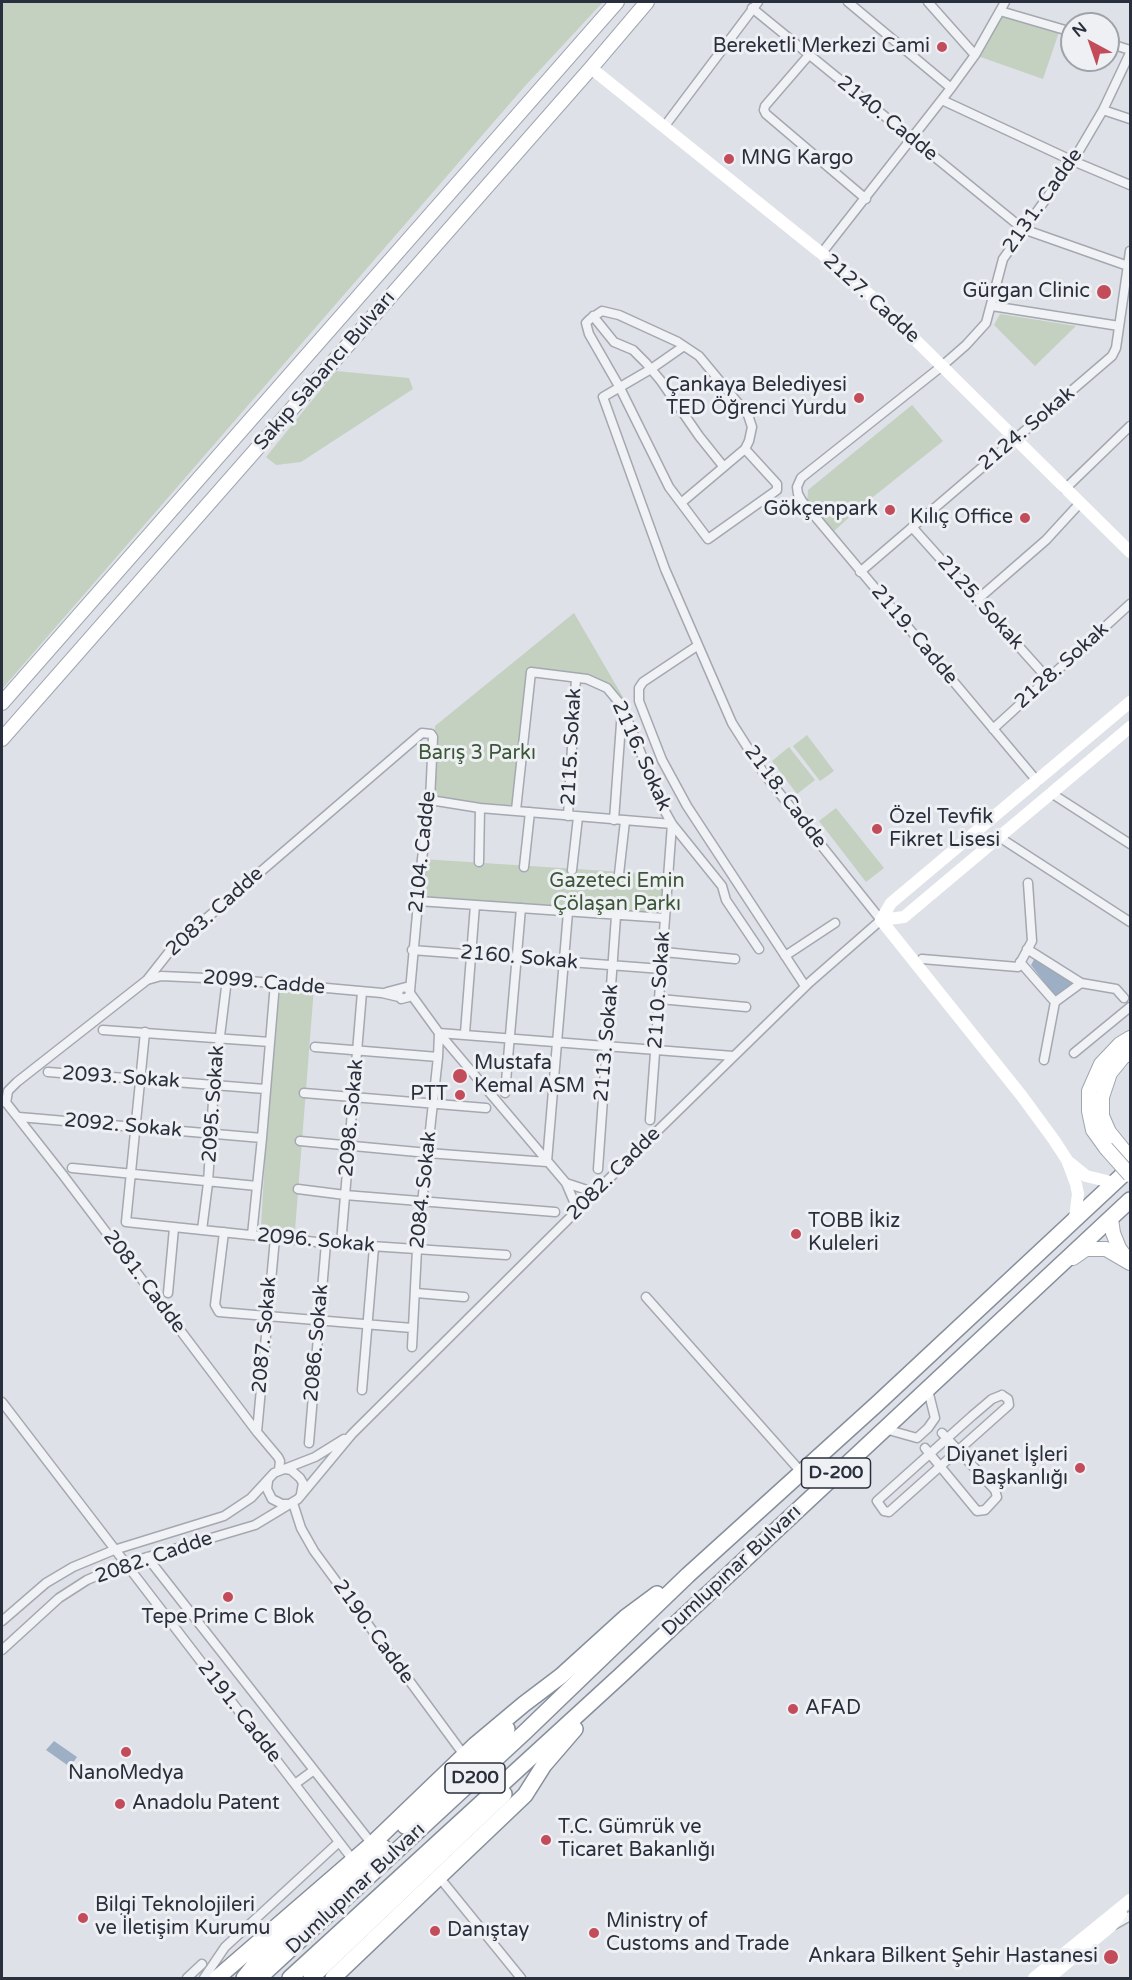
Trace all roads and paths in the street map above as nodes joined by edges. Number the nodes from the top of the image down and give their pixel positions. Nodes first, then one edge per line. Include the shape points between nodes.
1 (617, 2) edge
2 (647, 2) edge
3 (848, 2) edge
4 (928, 2) edge
5 (1005, 2) edge
6 (755, 5) edge
7 (1000, 11) junction
8 (1060, 29) edge
9 (1131, 51) edge
10 (809, 55) junction
11 (975, 55) junction
12 (591, 68) junction
13 (951, 88) junction
14 (942, 100) junction
15 (1103, 110) junction
16 (1131, 119) edge
17 (664, 127) junction
18 (912, 140) junction
19 (1073, 161) junction
20 (1131, 185) edge
21 (866, 199) junction
22 (1023, 229) junction
23 (1131, 251) edge
24 (822, 254) junction
25 (1128, 272) edge
26 (992, 306) junction
27 (593, 316) junction
28 (1119, 327) junction
29 (684, 346) junction
30 (942, 366) junction
31 (651, 369) junction
32 (620, 388) junction
33 (1131, 426) edge
34 (1015, 438) junction
35 (745, 449) junction
36 (723, 466) junction
37 (797, 487) joint
38 (1065, 489) junction
39 (681, 503) junction
40 (1080, 503) junction
41 (912, 527) junction
42 (1131, 552) edge
43 (860, 572) junction
44 (978, 600) junction
45 (1131, 604) edge
46 (697, 646) junction
47 (576, 678) junction
48 (1048, 679) junction
49 (1131, 702) edge
50 (2, 703) edge
51 (622, 706) junction
52 (1131, 727) edge
53 (993, 729) junction
54 (433, 737) joint
55 (2, 739) edge
56 (1037, 781) junction
57 (1051, 793) junction
58 (430, 800) junction
59 (480, 808) junction
60 (516, 810) junction
61 (530, 812) junction
62 (568, 816) junction
63 (578, 817) junction
64 (614, 820) junction
65 (625, 821) junction
66 (672, 824) junction
67 (983, 826) junction
68 (999, 837) junction
69 (1131, 844) edge
70 (1032, 858) junction
71 (479, 862) dead end
72 (524, 867) dead end
73 (1032, 869) dead end
74 (572, 870) dead end
75 (619, 874) dead end
76 (1028, 883) dead end
77 (418, 901) junction
78 (475, 905) junction
79 (521, 908) junction
80 (568, 912) junction
81 (616, 916) junction
82 (665, 918) junction
83 (881, 920) junction
84 (1131, 922) edge
85 (835, 923) dead end
86 (759, 949) dead end
87 (1028, 949) junction
88 (412, 950) junction
89 (664, 952) junction
90 (472, 954) junction
91 (785, 956) junction
92 (517, 959) junction
93 (735, 959) dead end
94 (922, 959) dead end
95 (564, 962) junction
96 (1020, 962) junction
97 (613, 966) junction
98 (662, 969) junction
99 (227, 979) junction
100 (147, 980) junction
101 (275, 983) junction
102 (1081, 983) junction
103 (805, 986) junction
104 (362, 992) junction
105 (404, 993) junction
106 (1124, 998) dead end
107 (660, 999) junction
108 (1055, 1002) junction
109 (1131, 1006) edge
110 (746, 1007) dead end
111 (103, 1030) dead end
112 (145, 1032) junction
113 (439, 1033) junction
114 (465, 1034) junction
115 (219, 1037) junction
116 (511, 1038) junction
117 (1131, 1038) edge
118 (270, 1042) junction
119 (558, 1042) junction
120 (608, 1046) junction
121 (315, 1047) dead end
122 (358, 1049) junction
123 (655, 1049) junction
124 (1074, 1053) dead end
125 (1131, 1053) edge
126 (733, 1056) junction
127 (438, 1057) junction
128 (1044, 1060) dead end
129 (48, 1072) dead end
130 (140, 1078) junction
131 (214, 1085) junction
132 (265, 1089) junction
133 (304, 1093) dead end
134 (505, 1094) dead end
135 (353, 1098) junction
136 (4, 1100) edge
137 (433, 1104) junction
138 (486, 1108) dead end
139 (19, 1117) junction
140 (650, 1120) dead end
141 (136, 1126) junction
142 (211, 1135) junction
143 (262, 1138) junction
144 (300, 1141) dead end
145 (1111, 1144) junction
146 (349, 1147) junction
147 (428, 1154) junction
148 (1131, 1158) edge
149 (1068, 1160) junction
150 (547, 1162) junction
151 (72, 1168) dead end
152 (1131, 1168) edge
153 (598, 1169) dead end
154 (132, 1174) junction
155 (1131, 1175) edge
156 (208, 1183) junction
157 (566, 1183) junction
158 (1115, 1183) junction
159 (257, 1186) junction
160 (298, 1189) dead end
161 (596, 1193) junction
162 (345, 1195) junction
163 (422, 1200) junction
164 (1131, 1200) edge
165 (578, 1211) junction
166 (555, 1212) dead end
167 (1075, 1218) junction
168 (1111, 1219) junction
169 (174, 1228) junction
170 (202, 1230) junction
171 (224, 1232) junction
172 (252, 1235) junction
173 (274, 1238) junction
174 (326, 1243) junction
175 (341, 1244) junction
176 (374, 1247) junction
177 (417, 1249) junction
178 (506, 1255) dead end
179 (1129, 1262) edge
180 (1054, 1271) junction
181 (168, 1293) dead end
182 (416, 1293) junction
183 (464, 1297) dead end
184 (646, 1297) dead end
185 (266, 1316) junction
186 (319, 1320) junction
187 (368, 1324) junction
188 (412, 1328) junction
189 (412, 1347) dead end
190 (363, 1390) dead end
191 (928, 1390) junction
192 (2, 1402) edge
193 (885, 1429) junction
194 (256, 1432) junction
195 (352, 1434) junction
196 (945, 1436) junction
197 (309, 1443) dead end
198 (958, 1450) junction
199 (928, 1451) junction
200 (940, 1466) junction
201 (279, 1470) junction
202 (802, 1473) junction
203 (270, 1478) junction
204 (301, 1494) junction
205 (291, 1503) junction
206 (114, 1550) junction
207 (147, 1557) junction
208 (124, 1564) junction
209 (688, 1575) junction
210 (2, 1621) edge
211 (2, 1650) edge
212 (561, 1676) junction
213 (620, 1676) junction
214 (464, 1755) junction
215 (518, 1769) junction
216 (314, 1770) junction
217 (295, 1784) junction
218 (339, 1842) junction
219 (372, 1844) junction
220 (352, 1860) junction
221 (438, 1877) junction
222 (1131, 1902) edge
223 (1131, 1916) edge
224 (1111, 1926) junction
225 (202, 1964) dead end
226 (187, 1978) edge
227 (204, 1978) edge
228 (218, 1978) edge
229 (244, 1978) edge
230 (259, 1978) edge
231 (290, 1978) edge
232 (311, 1978) edge
233 (333, 1978) edge
234 (521, 1978) edge
235 (1034, 1978) edge
236 (1049, 1978) edge

1 - 50 main road, Sakıp Sabancı Bulvarı
2 - 12 main road, Sakıp Sabancı Bulvarı
3 - 13 street
4 - 11 street
5 - 7 street
6 - 10 street, 2140. Cadde
6 - 17 street
7 - 8 street
7 - 11 street
9 - 15 street, 2131. Cadde
10 - 18 street, 2140. Cadde
10 - 21 street via 764,110
11 - 13 street
12 - 17 street, 2127. Cadde
12 - 55 main road, Sakıp Sabancı Bulvarı
13 - 14 street
14 - 18 street
14 - 19 street
15 - 16 street
15 - 19 street, 2131. Cadde
17 - 24 street, 2127. Cadde
18 - 21 street
18 - 22 street, 2140. Cadde
19 - 20 street
19 - 22 street, 2131. Cadde
21 - 24 street
22 - 25 street, 2140. Cadde
22 - 26 street, 2131. Cadde via 1003,259
23 - 25 street, 2124. Sokak
24 - 30 street, 2127. Cadde
25 - 28 street, 2124. Sokak
26 - 28 street
26 - 30 street, 2131. Cadde via 986,323
27 - 29 street via 602,311 619,315
27 - 31 street via 612,340 633,350
27 - 32 street via 586,327
28 - 34 street, 2124. Sokak via 1112,356
29 - 31 street
29 - 35 street via 699,356 748,416 752,426
30 - 34 street, 2127. Cadde
30 - 37 street, 2131. Cadde via 801,478
31 - 32 street
31 - 36 street
32 - 39 street via 669,487
32 - 46 street, 2118. Cadde via 603,397
33 - 38 street
34 - 38 street, 2127. Cadde
34 - 41 street, 2124. Sokak
35 - 36 street
35 - 39 street via 777,484 777,490 711,538 706,537
36 - 39 street
37 - 43 street, 2119. Cadde via 802,501
38 - 40 street, 2127. Cadde
40 - 42 street, 2127. Cadde
40 - 44 street via 1046,540
41 - 43 street, 2124. Sokak
41 - 44 street, 2125. Sokak
43 - 53 street, 2119. Cadde
44 - 48 street, 2125. Sokak
45 - 48 street, 2128. Sokak
46 - 83 street, 2118. Cadde via 732,723 754,759
46 - 91 street via 643,682 639,701 662,760 687,806
47 - 51 street, 2116. Sokak via 607,688
47 - 60 street, 2116. Sokak via 531,672
47 - 62 street, 2115. Sokak
48 - 53 street, 2128. Sokak
49 - 56 street
51 - 64 street
51 - 66 street, 2116. Sokak
52 - 57 street
53 - 56 street, 2119. Cadde
54 - 58 street, 2104. Cadde
54 - 100 street, 2083. Cadde via 422,733 173,946
56 - 57 street
56 - 67 street
57 - 68 street
57 - 69 street
58 - 59 street
58 - 77 street, 2104. Cadde
59 - 60 street
59 - 71 street
60 - 61 street
61 - 62 street
61 - 72 street
62 - 63 street
63 - 64 street
63 - 74 street
64 - 65 street
65 - 66 street
65 - 75 street
66 - 82 street, 2110. Sokak
66 - 86 street, 2116. Sokak via 722,886 726,900
67 - 68 street
67 - 83 street via 891,903
68 - 70 street
68 - 83 street via 904,917
70 - 73 street
70 - 84 street
76 - 87 street via 1032,941
77 - 78 street
77 - 88 street, 2104. Cadde
78 - 79 street
78 - 90 street
79 - 80 street
79 - 92 street
80 - 81 street
80 - 95 street
81 - 82 street
81 - 97 street, 2113. Sokak
82 - 89 street, 2110. Sokak
83 - 103 street, 2082. Cadde
83 - 149 street, 2118. Cadde
85 - 91 street
87 - 96 street
87 - 102 street
88 - 90 street, 2160. Sokak
88 - 105 street, 2104. Cadde
89 - 93 street
89 - 98 street, 2110. Sokak
90 - 92 street, 2160. Sokak
90 - 114 street
91 - 103 street
92 - 95 street, 2160. Sokak
92 - 116 street
94 - 96 street via 1018,967
95 - 97 street, 2160. Sokak
95 - 119 street
96 - 108 street
97 - 98 street, 2160. Sokak
97 - 120 street, 2113. Sokak
98 - 107 street, 2110. Sokak
99 - 100 street, 2099. Cadde via 160,976
99 - 101 street, 2099. Cadde
99 - 115 street, 2095. Sokak
100 - 136 street, 2083. Cadde via 17,1082
101 - 104 street, 2099. Cadde
101 - 118 street
102 - 106 street via 1116,989
102 - 108 street
103 - 126 street, 2082. Cadde
104 - 105 street, 2099. Cadde
104 - 122 street, 2098. Sokak
105 - 113 street
107 - 110 street
107 - 123 street, 2110. Sokak
108 - 128 street
109 - 124 street
111 - 112 street
112 - 115 street
112 - 130 street
113 - 114 street
113 - 127 street, 2084. Sokak
113 - 150 street
114 - 116 street
115 - 118 street
115 - 131 street, 2095. Sokak
116 - 119 street
116 - 134 street
117 - 145 main road via 1101,1064 1089,1091 1094,1130
118 - 132 street
119 - 120 street
119 - 150 street
120 - 123 street
120 - 153 street, 2113. Sokak
121 - 122 street
122 - 127 street
122 - 135 street, 2098. Sokak
123 - 126 street
123 - 140 street, 2110. Sokak
125 - 145 main road via 1110,1073 1102,1097 1102,1116
126 - 161 street, 2082. Cadde
127 - 137 street, 2084. Sokak
129 - 130 street, 2093. Sokak
130 - 131 street, 2093. Sokak
130 - 141 street
131 - 132 street, 2093. Sokak
131 - 142 street, 2095. Sokak
132 - 143 street
133 - 135 street
135 - 137 street
135 - 146 street, 2098. Sokak
136 - 139 street, 2081. Cadde
137 - 138 street
137 - 147 street, 2084. Sokak
139 - 141 street, 2092. Sokak
139 - 194 street, 2081. Cadde
141 - 142 street, 2092. Sokak
141 - 154 street
142 - 143 street, 2092. Sokak
142 - 156 street, 2095. Sokak
143 - 159 street
144 - 146 street
145 - 148 main road
145 - 155 main road, bridge
146 - 147 street
146 - 162 street, 2098. Sokak
147 - 150 street
147 - 163 street, 2084. Sokak
149 - 158 street via 1086,1176
149 - 167 street via 1078,1194
150 - 157 street
151 - 154 street
152 - 158 highway, Dumlupınar Bulvarı / D-200
154 - 156 street
154 - 169 street, 2096. Sokak via 126,1222
156 - 159 street
156 - 170 street, 2095. Sokak
157 - 161 street
157 - 165 street
158 - 167 highway, Dumlupınar Bulvarı / D-200
159 - 172 street
160 - 162 street
161 - 165 street, 2082. Cadde
162 - 163 street
162 - 175 street, 2098. Sokak
163 - 166 street
163 - 177 street, 2084. Sokak
164 - 168 highway, Dumlupınar Bulvarı / D-200
165 - 195 street, 2082. Cadde
167 - 202 highway, Dumlupınar Bulvarı / D-200
168 - 179 main road via 1119,1248
168 - 180 highway, Dumlupınar Bulvarı / D-200
169 - 170 street, 2096. Sokak
169 - 181 street
170 - 171 street, 2096. Sokak
171 - 172 street, 2096. Sokak
171 - 185 street via 215,1308 220,1313
172 - 173 street, 2096. Sokak
173 - 174 street, 2096. Sokak
173 - 185 street, 2087. Sokak
174 - 175 street, 2096. Sokak
174 - 186 street, 2086. Sokak
175 - 176 street, 2096. Sokak
176 - 177 street, 2096. Sokak
176 - 187 street
177 - 178 street, 2096. Sokak
177 - 182 street, 2084. Sokak
179 - 180 main road via 1106,1249 1086,1249
180 - 191 highway, Dumlupınar Bulvarı / D-200
182 - 183 street
182 - 188 street, 2084. Sokak
184 - 202 street
185 - 186 street
185 - 194 street, 2087. Sokak
186 - 187 street
186 - 197 street, 2086. Sokak
187 - 188 street
187 - 190 street
188 - 189 street, 2084. Sokak
191 - 193 highway, Dumlupınar Bulvarı / D-200
191 - 193 street via 933,1424 917,1438
192 - 206 street, 2191. Cadde
193 - 213 highway, Dumlupınar Bulvarı / D-200
194 - 201 street, 2081. Cadde via 278,1457
195 - 201 street, 2082. Cadde via 315,1457
195 - 204 street, 2082. Cadde
196 - 198 street
196 - 198 street via 992,1399 1002,1395 1008,1399 1009,1405
196 - 199 street
198 - 200 street
198 - 200 street via 995,1490 997,1497 985,1510 977,1511
199 - 200 street
199 - 200 street via 877,1501 884,1511 889,1512
201 - 203 street, 2082. Cadde
201 - 204 street via 296,1473 303,1483
202 - 209 highway, Dumlupınar Bulvarı / D200
203 - 205 street via 269,1495 277,1503
203 - 206 street, 2082. Cadde via 251,1498 224,1516
204 - 205 street, 2082. Cadde
205 - 207 street, 2082. Cadde via 255,1525
205 - 214 street, 2190. Cadde via 314,1551
206 - 208 street, 2191. Cadde
206 - 210 street, 2082. Cadde via 52,1579
207 - 208 street, 2082. Cadde
207 - 216 street
208 - 211 street, 2082. Cadde via 67,1592
208 - 217 street, 2191. Cadde
209 - 212 highway, Dumlupınar Bulvarı via 626,1617
209 - 230 highway, Dumlupınar Bulvarı / D200
212 - 214 highway, Dumlupınar Bulvarı
212 - 229 highway
213 - 215 highway, Dumlupınar Bulvarı / D200
213 - 221 highway via 551,1756 525,1795
214 - 219 highway, Dumlupınar Bulvarı
215 - 231 highway, Dumlupınar Bulvarı / D200
215 - 232 highway, Dumlupınar Bulvarı via 503,1796
216 - 217 street
216 - 219 street
217 - 218 street, 2191. Cadde
218 - 220 street, 2191. Cadde
218 - 227 street via 219,1953
219 - 220 highway, Dumlupınar Bulvarı
220 - 228 highway, Dumlupınar Bulvarı
221 - 233 highway
221 - 234 street
222 - 224 street
222 - 235 street
223 - 224 street
224 - 236 street
225 - 226 street

